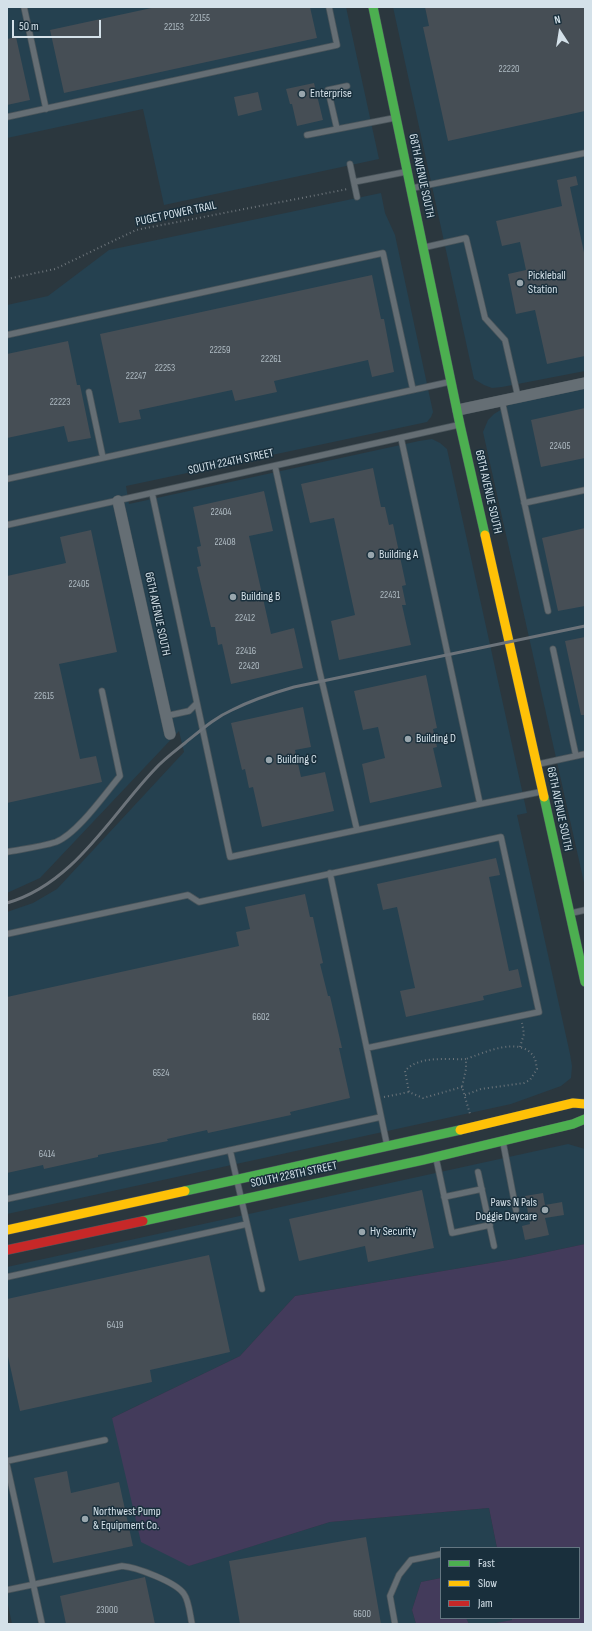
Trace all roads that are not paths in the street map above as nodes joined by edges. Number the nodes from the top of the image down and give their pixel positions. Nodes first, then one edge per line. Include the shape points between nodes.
1 (24, 7) edge
2 (329, 7) edge
3 (373, 7) edge
4 (347, 86) dead end
5 (46, 109) junction
6 (7, 117) edge
7 (396, 118) junction
8 (337, 129) junction
9 (307, 135) dead end
10 (585, 153) edge
11 (350, 164) dead end
12 (407, 171) junction
13 (355, 185) junction
14 (411, 188) junction
15 (358, 197) dead end
16 (423, 248) junction
17 (7, 335) edge
18 (452, 382) junction
19 (585, 383) edge
20 (413, 390) junction
21 (89, 392) dead end
22 (518, 397) junction
23 (502, 401) junction
24 (458, 410) junction
25 (460, 425) junction
26 (401, 438) junction
27 (103, 458) junction
28 (274, 466) junction
29 (7, 479) edge
30 (585, 490) edge
31 (152, 493) junction
32 (118, 501) junction
33 (524, 503) junction
34 (7, 525) edge
35 (548, 611) dead end
36 (553, 649) dead end
37 (102, 691) dead end
38 (197, 703) junction
39 (166, 716) junction
40 (170, 734) dead end
41 (585, 754) edge
42 (576, 756) junction
43 (537, 765) junction
44 (543, 791) junction
45 (480, 804) junction
46 (357, 830) junction
47 (7, 852) edge
48 (330, 874) junction
49 (585, 910) edge
50 (570, 914) junction
51 (7, 934) edge
52 (585, 982) edge
53 (367, 1048) junction
54 (585, 1104) edge
55 (381, 1117) junction
56 (585, 1119) edge
57 (502, 1142) junction
58 (387, 1146) junction
59 (230, 1150) junction
60 (436, 1157) junction
61 (478, 1172) dead end
62 (237, 1179) junction
63 (482, 1189) junction
64 (444, 1197) junction
65 (7, 1199) edge
66 (242, 1199) junction
67 (516, 1210) dead end
68 (247, 1224) junction
69 (490, 1225) junction
70 (7, 1230) edge
71 (494, 1246) dead end
72 (7, 1250) edge
73 (7, 1277) edge
74 (262, 1289) dead end
75 (105, 1440) dead end
76 (7, 1461) edge
77 (7, 1465) edge
78 (440, 1554) edge
79 (33, 1584) junction
80 (7, 1590) edge
81 (42, 1624) edge
82 (192, 1624) edge
83 (395, 1624) edge

1 - 5 lane
2 - 5 lane via 337,45
3 - 7 main road, 68TH AVENUE SOUTH
4 - 8 lane via 328,90
5 - 6 lane
7 - 8 lane
7 - 12 main road, 68TH AVENUE SOUTH
8 - 9 lane
10 - 14 lane
11 - 13 lane
12 - 13 lane
12 - 14 main road, 68TH AVENUE SOUTH
13 - 15 lane
14 - 16 main road, 68TH AVENUE SOUTH
16 - 18 main road, 68TH AVENUE SOUTH
16 - 22 lane via 466,238 485,318 505,340
17 - 20 lane via 383,253
18 - 20 lane
18 - 24 main road, 68TH AVENUE SOUTH
19 - 22 street
20 - 27 lane
21 - 27 lane
22 - 23 street
23 - 24 street
23 - 33 lane
24 - 25 main road, 68TH AVENUE SOUTH
25 - 26 lane, SOUTH 224TH STREET
25 - 43 main road, 68TH AVENUE SOUTH
26 - 28 lane, SOUTH 224TH STREET
26 - 45 lane
27 - 29 lane
28 - 31 lane, SOUTH 224TH STREET
28 - 46 lane
30 - 33 lane
31 - 32 lane, SOUTH 224TH STREET
31 - 38 lane
32 - 34 lane, SOUTH 224TH STREET
32 - 39 street, 66TH AVENUE SOUTH
33 - 35 lane
36 - 42 lane
37 - 47 lane via 120,776 66,837 56,842
38 - 39 lane via 189,711
38 - 46 lane via 230,857
39 - 40 street, 66TH AVENUE SOUTH
41 - 42 lane
42 - 43 lane
43 - 44 main road, 68TH AVENUE SOUTH
44 - 45 lane
44 - 50 main road, 68TH AVENUE SOUTH
45 - 46 lane
48 - 51 lane via 199,902 188,895
48 - 53 lane
48 - 53 lane via 501,837 539,1012
49 - 50 lane
50 - 52 main road, 68TH AVENUE SOUTH
53 - 55 lane
54 - 58 main road, SOUTH 228TH STREET via 574,1103
55 - 58 lane
55 - 59 lane
56 - 57 main road, SOUTH 228TH STREET
57 - 60 main road, SOUTH 228TH STREET
57 - 67 lane
58 - 62 main road, SOUTH 228TH STREET
59 - 62 lane
59 - 65 lane
60 - 64 lane
60 - 66 main road, SOUTH 228TH STREET
61 - 63 lane
62 - 66 lane
62 - 70 main road, SOUTH 228TH STREET
63 - 64 lane
63 - 69 lane
64 - 69 lane via 452,1233
66 - 68 lane
66 - 72 main road, SOUTH 228TH STREET
68 - 73 lane
68 - 74 lane
69 - 71 lane
75 - 76 lane
77 - 79 lane
78 - 83 lane via 411,1560 399,1575 390,1596
79 - 80 lane
79 - 81 lane
79 - 82 lane via 122,1566 132,1567 179,1587 185,1595

